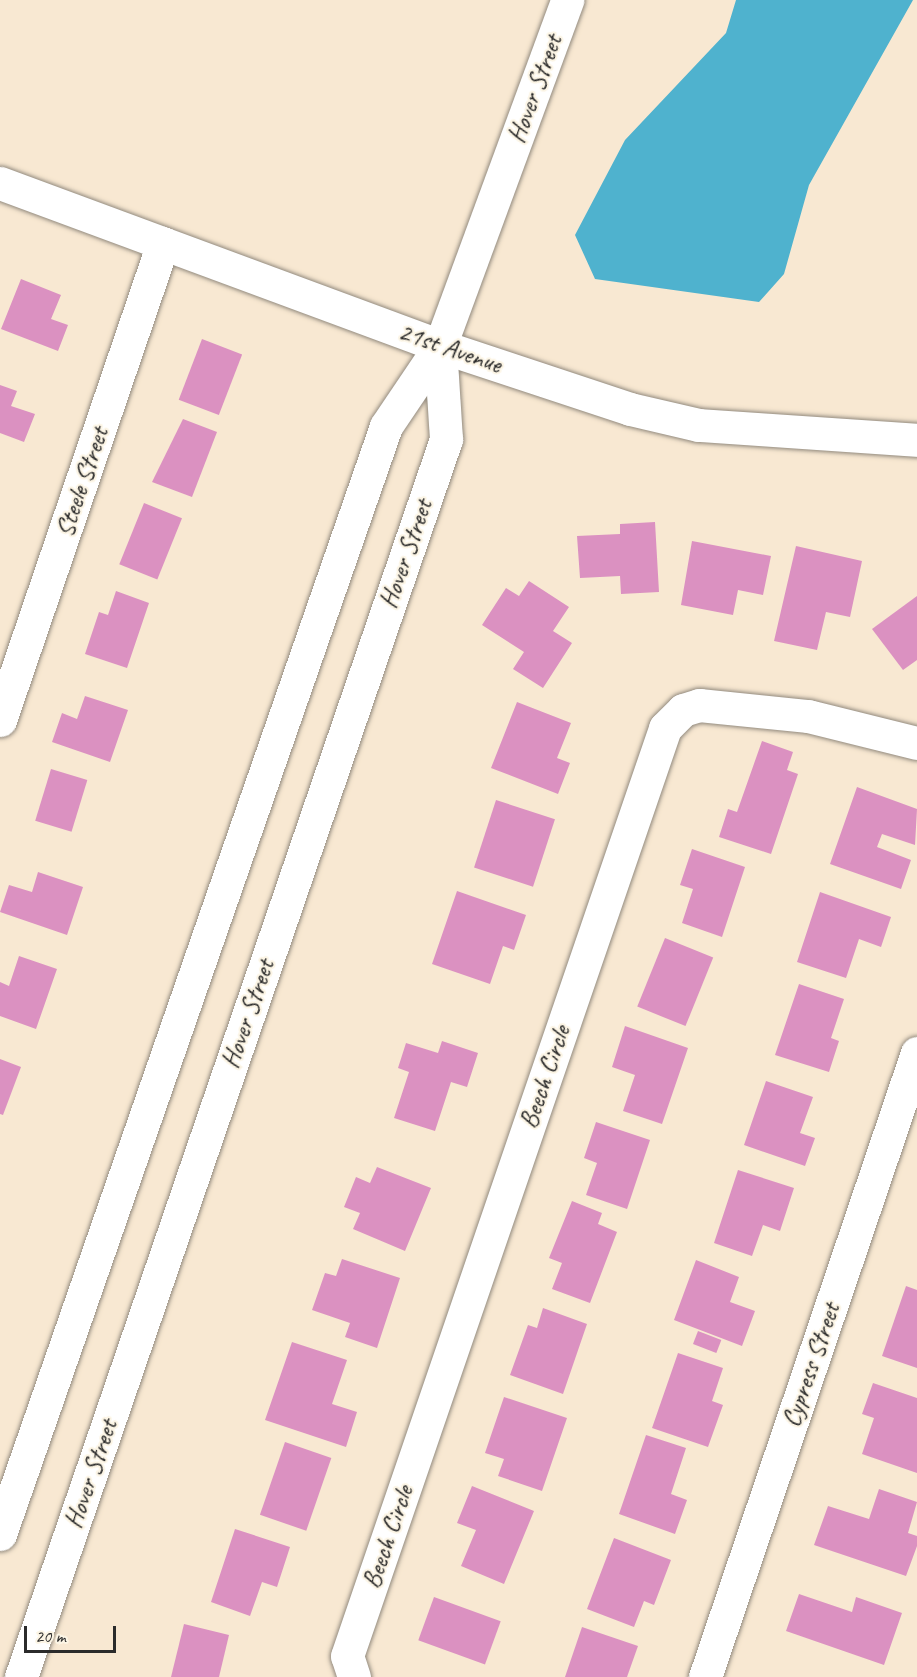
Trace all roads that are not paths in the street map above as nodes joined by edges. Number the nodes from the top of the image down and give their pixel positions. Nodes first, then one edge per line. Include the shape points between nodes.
1 (567, 0) edge
2 (0, 183) edge
3 (164, 243) junction
4 (440, 346) junction
5 (917, 440) edge
6 (0, 720) edge
7 (917, 743) edge
8 (917, 1053) edge
9 (0, 1534) edge
10 (21, 1677) edge
11 (354, 1677) edge
12 (705, 1677) edge

1 - 4 street, Hover Street
2 - 3 street, 21st Avenue
3 - 4 street, 21st Avenue
3 - 6 street, Steele Street
4 - 5 street, 21st Avenue via 630,409 699,424
4 - 9 street, Hover Street via 382,436
4 - 10 street, Hover Street via 446,439
7 - 11 street, Beech Circle via 808,716 699,705 683,710 665,728 347,1656
8 - 12 street, Cypress Street

